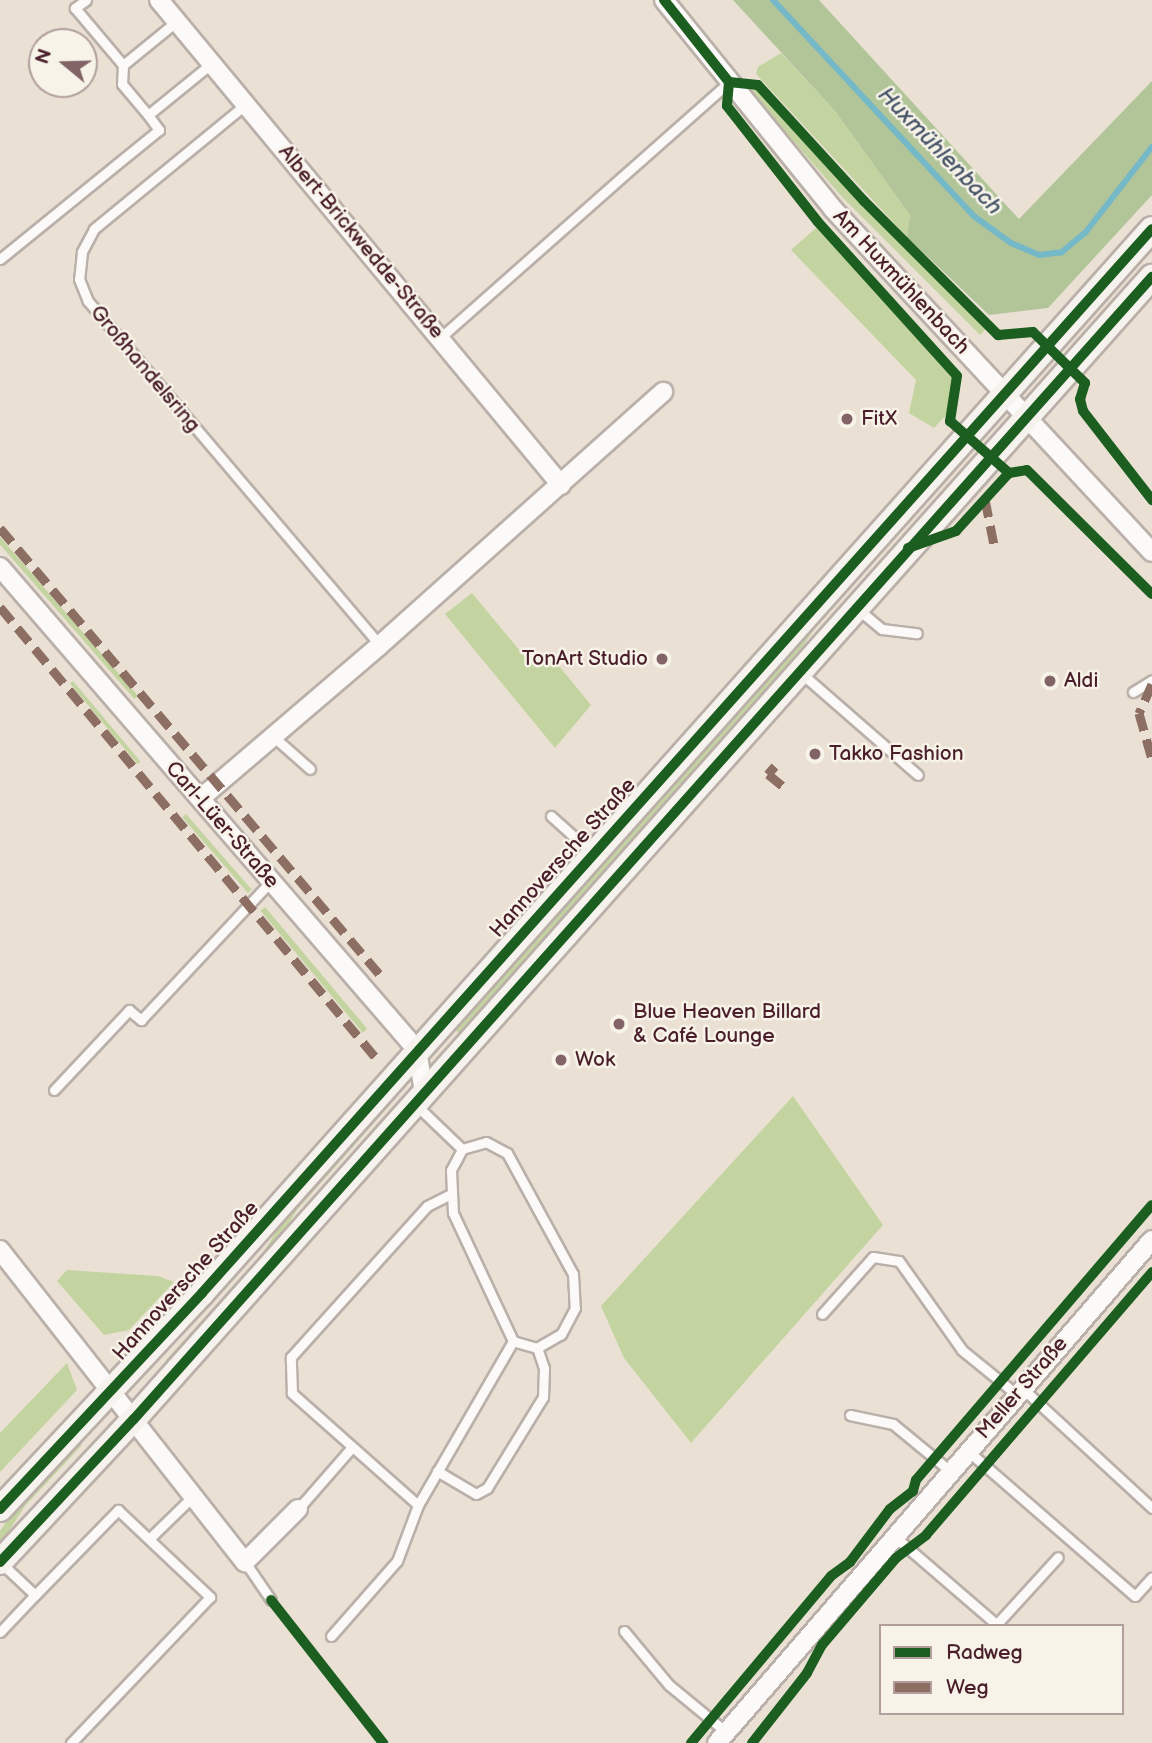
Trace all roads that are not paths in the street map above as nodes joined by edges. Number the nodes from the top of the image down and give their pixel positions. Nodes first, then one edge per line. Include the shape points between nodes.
1 (86, 0) edge
2 (159, 0) edge
3 (664, 0) edge
4 (177, 21) junction
5 (212, 63) junction
6 (123, 65) junction
7 (729, 82) junction
8 (246, 104) junction
9 (148, 115) junction
10 (1152, 229) edge
11 (0, 258) edge
12 (1152, 277) edge
13 (441, 337) junction
14 (663, 392) dead end
15 (1003, 392) junction
16 (1026, 417) junction
17 (561, 485) junction
18 (1152, 552) edge
19 (0, 568) edge
20 (855, 607) junction
21 (917, 633) dead end
22 (380, 645) junction
23 (798, 670) junction
24 (1152, 680) edge
25 (1133, 692) dead end
26 (274, 737) junction
27 (310, 769) dead end
28 (918, 775) dead end
29 (201, 798) junction
30 (551, 816) dead end
31 (592, 853) junction
32 (271, 881) junction
33 (417, 1050) junction
34 (54, 1090) dead end
35 (419, 1097) junction
36 (462, 1149) junction
37 (449, 1195) junction
38 (1152, 1240) edge
39 (0, 1250) edge
40 (822, 1314) dead end
41 (513, 1341) junction
42 (537, 1348) junction
43 (113, 1391) junction
44 (1019, 1391) junction
45 (850, 1415) dead end
46 (134, 1419) junction
47 (352, 1447) junction
48 (967, 1451) junction
49 (437, 1471) junction
50 (950, 1471) junction
51 (193, 1496) junction
52 (418, 1505) junction
53 (1152, 1508) edge
54 (0, 1509) edge
55 (298, 1509) joint
56 (893, 1536) junction
57 (149, 1539) junction
58 (1058, 1557) dead end
59 (0, 1562) edge
60 (245, 1562) junction
61 (1152, 1577) edge
62 (36, 1595) junction
63 (271, 1600) dead end
64 (995, 1624) edge
65 (997, 1624) edge
66 (0, 1632) edge
67 (624, 1632) dead end
68 (331, 1636) dead end
69 (722, 1737) edge
70 (71, 1743) edge

1 - 6 lane via 75,8
2 - 4 street, Albert-Brickwedde-Straße
3 - 7 street, Am Huxmühlenbach
4 - 5 street, Albert-Brickwedde-Straße
4 - 6 lane
5 - 8 street, Albert-Brickwedde-Straße
5 - 9 lane
6 - 9 lane via 122,84
7 - 13 lane
7 - 15 street, Am Huxmühlenbach via 833,209
8 - 13 street, Albert-Brickwedde-Straße
8 - 22 lane, Großhandelsring via 94,229 82,252 79,279 88,301
9 - 11 lane via 159,130
10 - 15 main road, Hannoversche Straße
12 - 16 main road
13 - 17 street, Albert-Brickwedde-Straße
14 - 17 street
15 - 16 street, Am Huxmühlenbach
15 - 31 main road, Hannoversche Straße
16 - 18 street, Am Huxmühlenbach
16 - 20 main road
17 - 22 street
19 - 29 street, Carl-Lüer-Straße
20 - 21 lane via 882,629
20 - 23 main road
22 - 26 street
23 - 28 lane
23 - 35 main road
24 - 25 lane
26 - 27 lane
26 - 29 street
29 - 32 street, Carl-Lüer-Straße
30 - 31 lane
31 - 33 main road, Hannoversche Straße
32 - 33 street, Carl-Lüer-Straße
32 - 34 lane via 141,1020 129,1010
33 - 35 street
33 - 43 main road, Hannoversche Straße
35 - 36 lane
35 - 46 main road
36 - 37 lane via 451,1170
36 - 42 lane via 486,1142 507,1153 573,1274 575,1308 561,1334
37 - 41 lane
37 - 47 lane via 428,1206 291,1357 292,1394
38 - 44 street, Meller Straße
39 - 43 street
40 - 44 lane via 873,1257 899,1261 962,1350
41 - 42 lane
41 - 49 lane
42 - 49 lane via 544,1368 543,1396 487,1488 476,1494
43 - 46 street
43 - 54 main road, Hannoversche Straße
44 - 48 street, Meller Straße
44 - 53 lane
45 - 50 lane via 893,1424
46 - 51 street
46 - 59 main road
47 - 52 lane
47 - 55 lane
48 - 50 street, Meller Straße
48 - 61 lane via 1135,1596
49 - 52 lane
50 - 56 street, Meller Straße
51 - 57 lane
51 - 60 street
52 - 68 lane via 397,1561
55 - 60 street
56 - 64 lane
56 - 69 street, Meller Straße
57 - 62 lane via 118,1510
57 - 70 lane via 211,1597
58 - 65 lane
59 - 62 lane
60 - 63 lane
62 - 66 lane
67 - 69 lane

